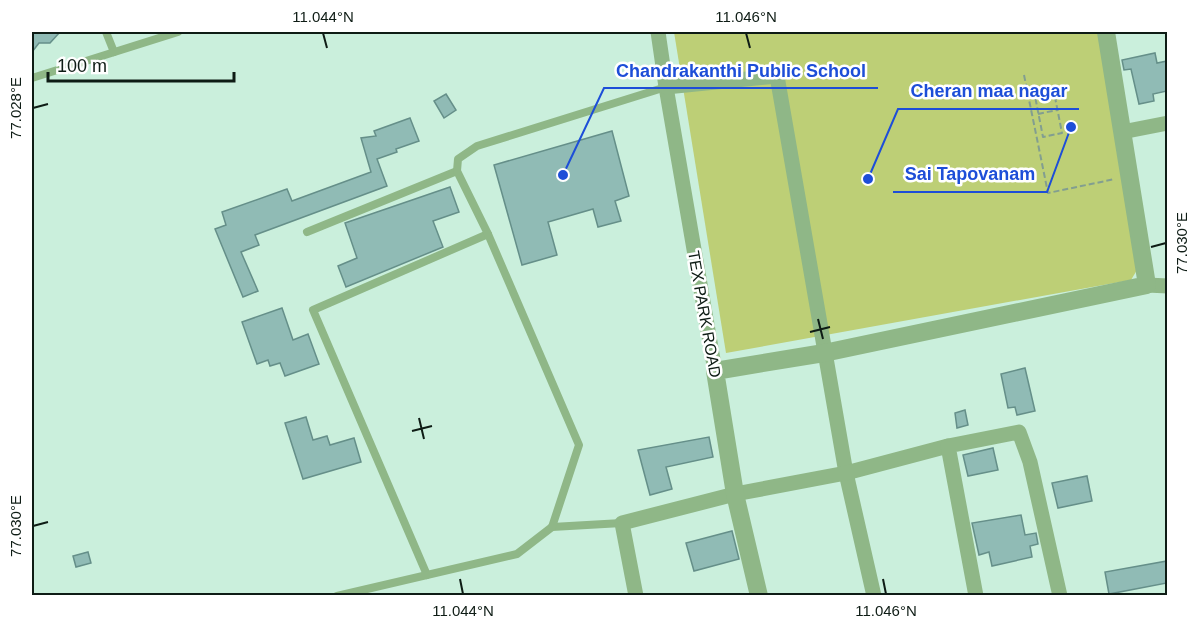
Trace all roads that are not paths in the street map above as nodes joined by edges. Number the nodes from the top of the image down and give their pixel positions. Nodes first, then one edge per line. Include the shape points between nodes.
1 (106, 32) edge
2 (178, 32) edge
3 (658, 32) edge
4 (1106, 32) edge
5 (114, 52) junction
6 (32, 78) edge
7 (666, 87) junction
8 (1167, 123) edge
9 (1122, 132) junction
10 (457, 171) junction
11 (307, 231) dead end
12 (488, 234) junction
13 (1147, 285) junction
14 (1167, 286) edge
15 (824, 353) junction
16 (715, 371) junction
17 (948, 446) junction
18 (846, 473) junction
19 (735, 494) junction
20 (622, 523) junction
21 (552, 527) junction
22 (427, 575) junction
23 (337, 596) edge
24 (636, 596) edge
25 (759, 596) edge
26 (874, 596) edge
27 (976, 596) edge
28 (1060, 596) edge

1 - 5 lane
2 - 5 lane
3 - 7 street, TEX PARK ROAD
4 - 9 street
5 - 6 lane
7 - 10 lane via 477,146 458,159
7 - 15 street via 777,76
7 - 16 street, TEX PARK ROAD
8 - 9 street
9 - 13 street
10 - 11 lane
10 - 12 lane
12 - 21 lane via 579,446
12 - 22 lane via 313,310
13 - 14 street
13 - 15 street
15 - 16 street
15 - 18 street
16 - 19 street, TEX PARK ROAD
17 - 18 street
17 - 27 street
17 - 28 street via 1019,432 1030,462
18 - 19 street
18 - 26 street
19 - 20 street
19 - 25 street, TEX PARK ROAD
20 - 21 lane
20 - 24 street
21 - 22 lane via 517,554
22 - 23 lane

